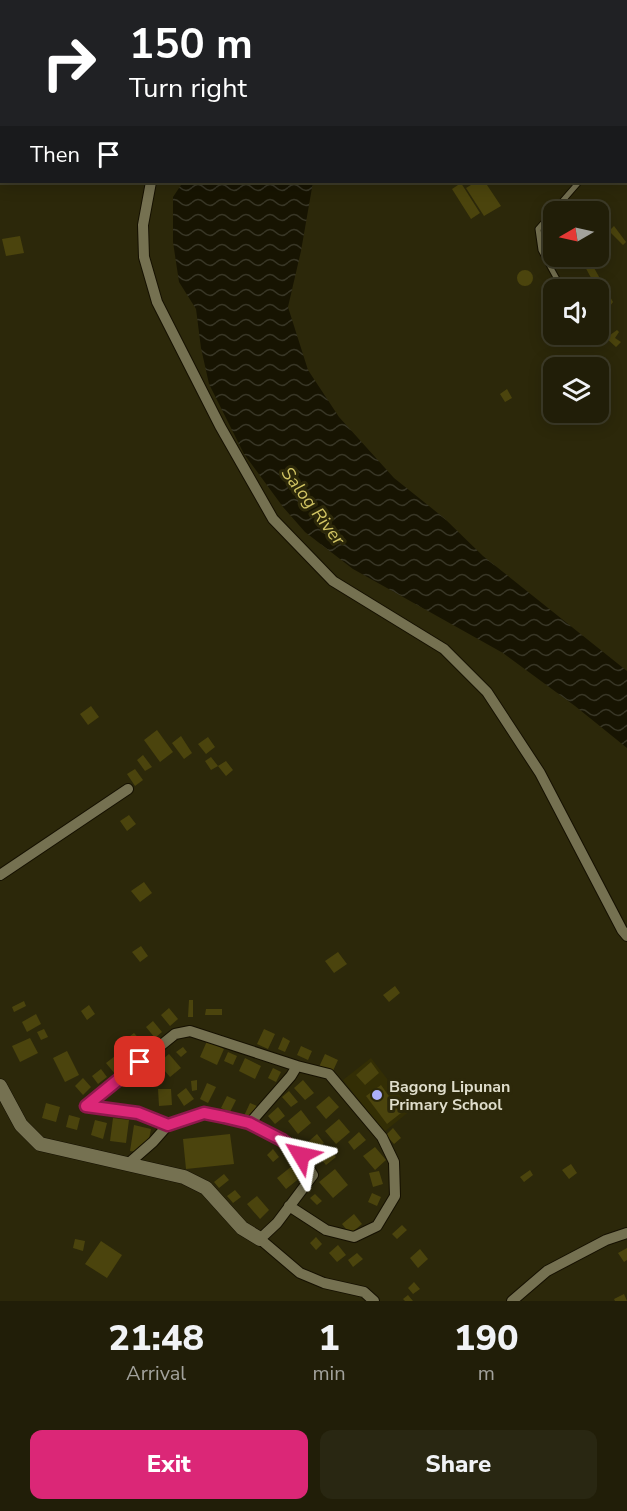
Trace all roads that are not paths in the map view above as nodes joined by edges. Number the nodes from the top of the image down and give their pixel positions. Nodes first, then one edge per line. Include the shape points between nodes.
1 (152, 183) edge
2 (578, 183) edge
3 (557, 279) edge
4 (128, 789) dead end
5 (0, 875) edge
6 (627, 936) edge
7 (297, 1066) junction
8 (0, 1086) edge
9 (249, 1123) junction
10 (168, 1125) junction
11 (129, 1163) junction
12 (289, 1206) junction
13 (627, 1233) edge
14 (260, 1239) junction
15 (374, 1301) edge
16 (512, 1301) edge

1 - 6 street via 143,225 144,257 157,302 273,519 333,581 444,649 487,692 540,773
2 - 3 lane via 538,230 541,250
4 - 5 street
7 - 9 street
7 - 10 street via 190,1031 175,1035 86,1106 138,1113
7 - 12 street via 329,1074 382,1137 394,1162 395,1196 377,1226 354,1237 326,1230
8 - 11 street via 21,1125 40,1144
9 - 10 street via 204,1113
9 - 12 street via 301,1155 313,1175
10 - 11 street
11 - 14 street via 184,1177 206,1188 242,1228
12 - 14 street
13 - 16 street via 547,1271
14 - 15 street via 300,1273 364,1292

